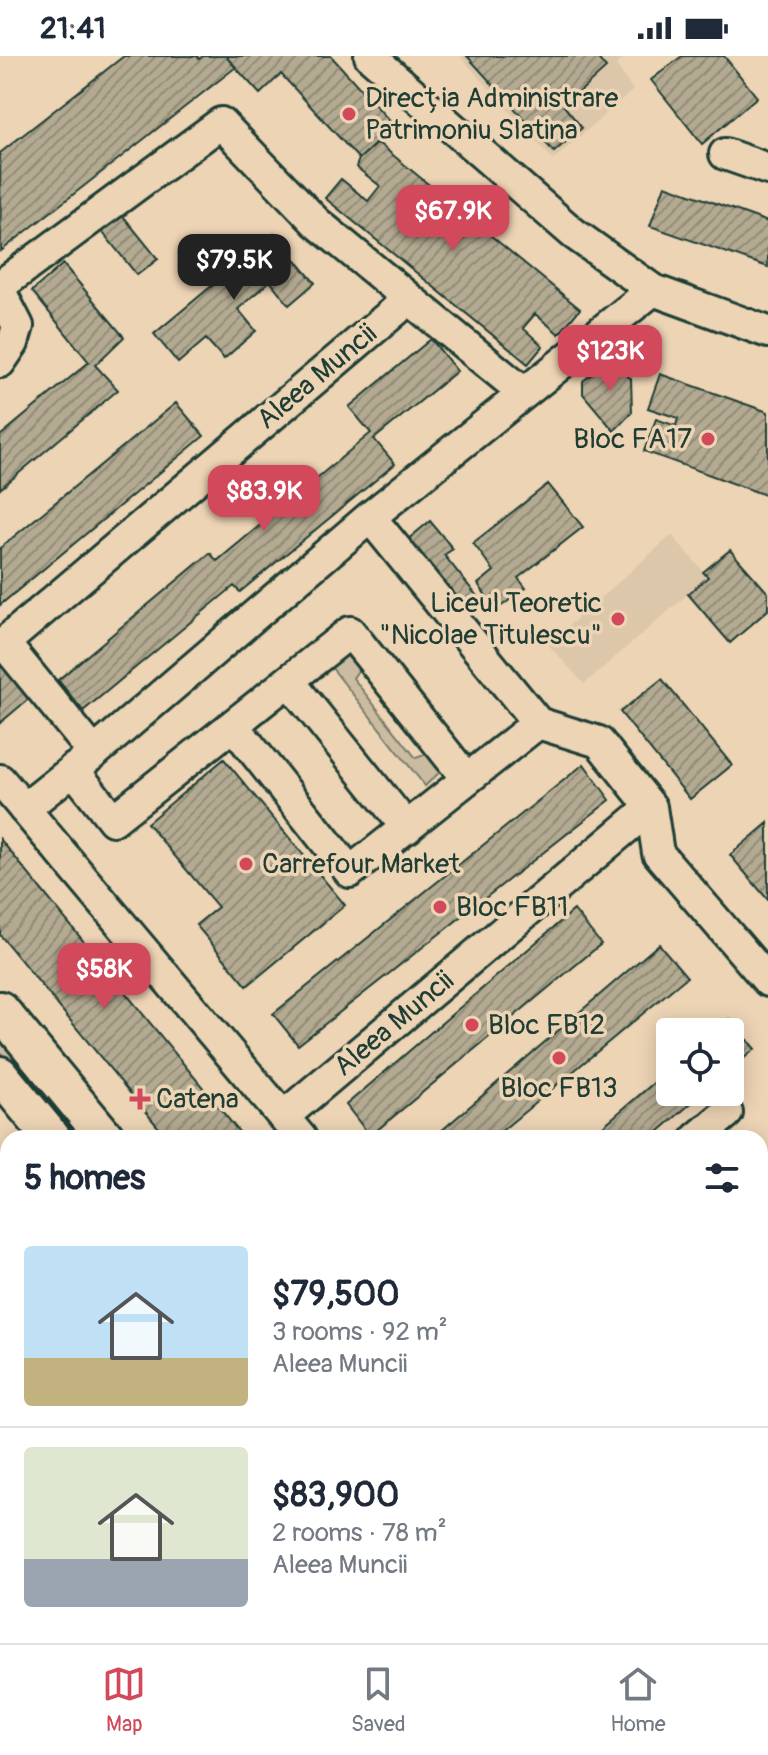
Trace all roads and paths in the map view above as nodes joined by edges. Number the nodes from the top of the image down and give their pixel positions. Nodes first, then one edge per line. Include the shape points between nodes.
1 (370, 56) edge
2 (725, 154) dead end
3 (768, 169) edge
4 (0, 288) edge
5 (653, 290) junction
6 (409, 299) junction
7 (768, 332) edge
8 (0, 362) edge
9 (524, 393) junction
10 (370, 517) junction
11 (289, 681) junction
12 (538, 723) junction
13 (233, 725) junction
14 (83, 761) junction
15 (467, 779) junction
16 (0, 780) edge
17 (651, 807) junction
18 (24, 809) junction
19 (407, 828) junction
20 (768, 981) edge
21 (0, 1010) edge
22 (0, 1075) edge
23 (727, 1113) dead end
24 (292, 1127) edge
25 (45, 1130) edge
26 (99, 1130) edge
27 (707, 1130) edge

1 - 5 street via 573,233
2 - 3 street
4 - 6 street via 221,123 316,222
4 - 8 street via 18,326
5 - 7 street
5 - 9 street
6 - 9 street
6 - 14 street, Aleea Muncii via 4,643
9 - 10 street
10 - 12 street
10 - 14 street
11 - 13 street
11 - 15 street via 350,632
11 - 19 street
12 - 15 street
12 - 17 street via 599,742
13 - 14 street via 113,820
13 - 19 street via 350,872
14 - 18 street
15 - 19 street
16 - 18 street, Aleea Muncii
17 - 20 street via 658,853
17 - 24 street, Aleea Muncii
18 - 24 street, Aleea Muncii
21 - 26 main road
22 - 25 main road
23 - 27 street

